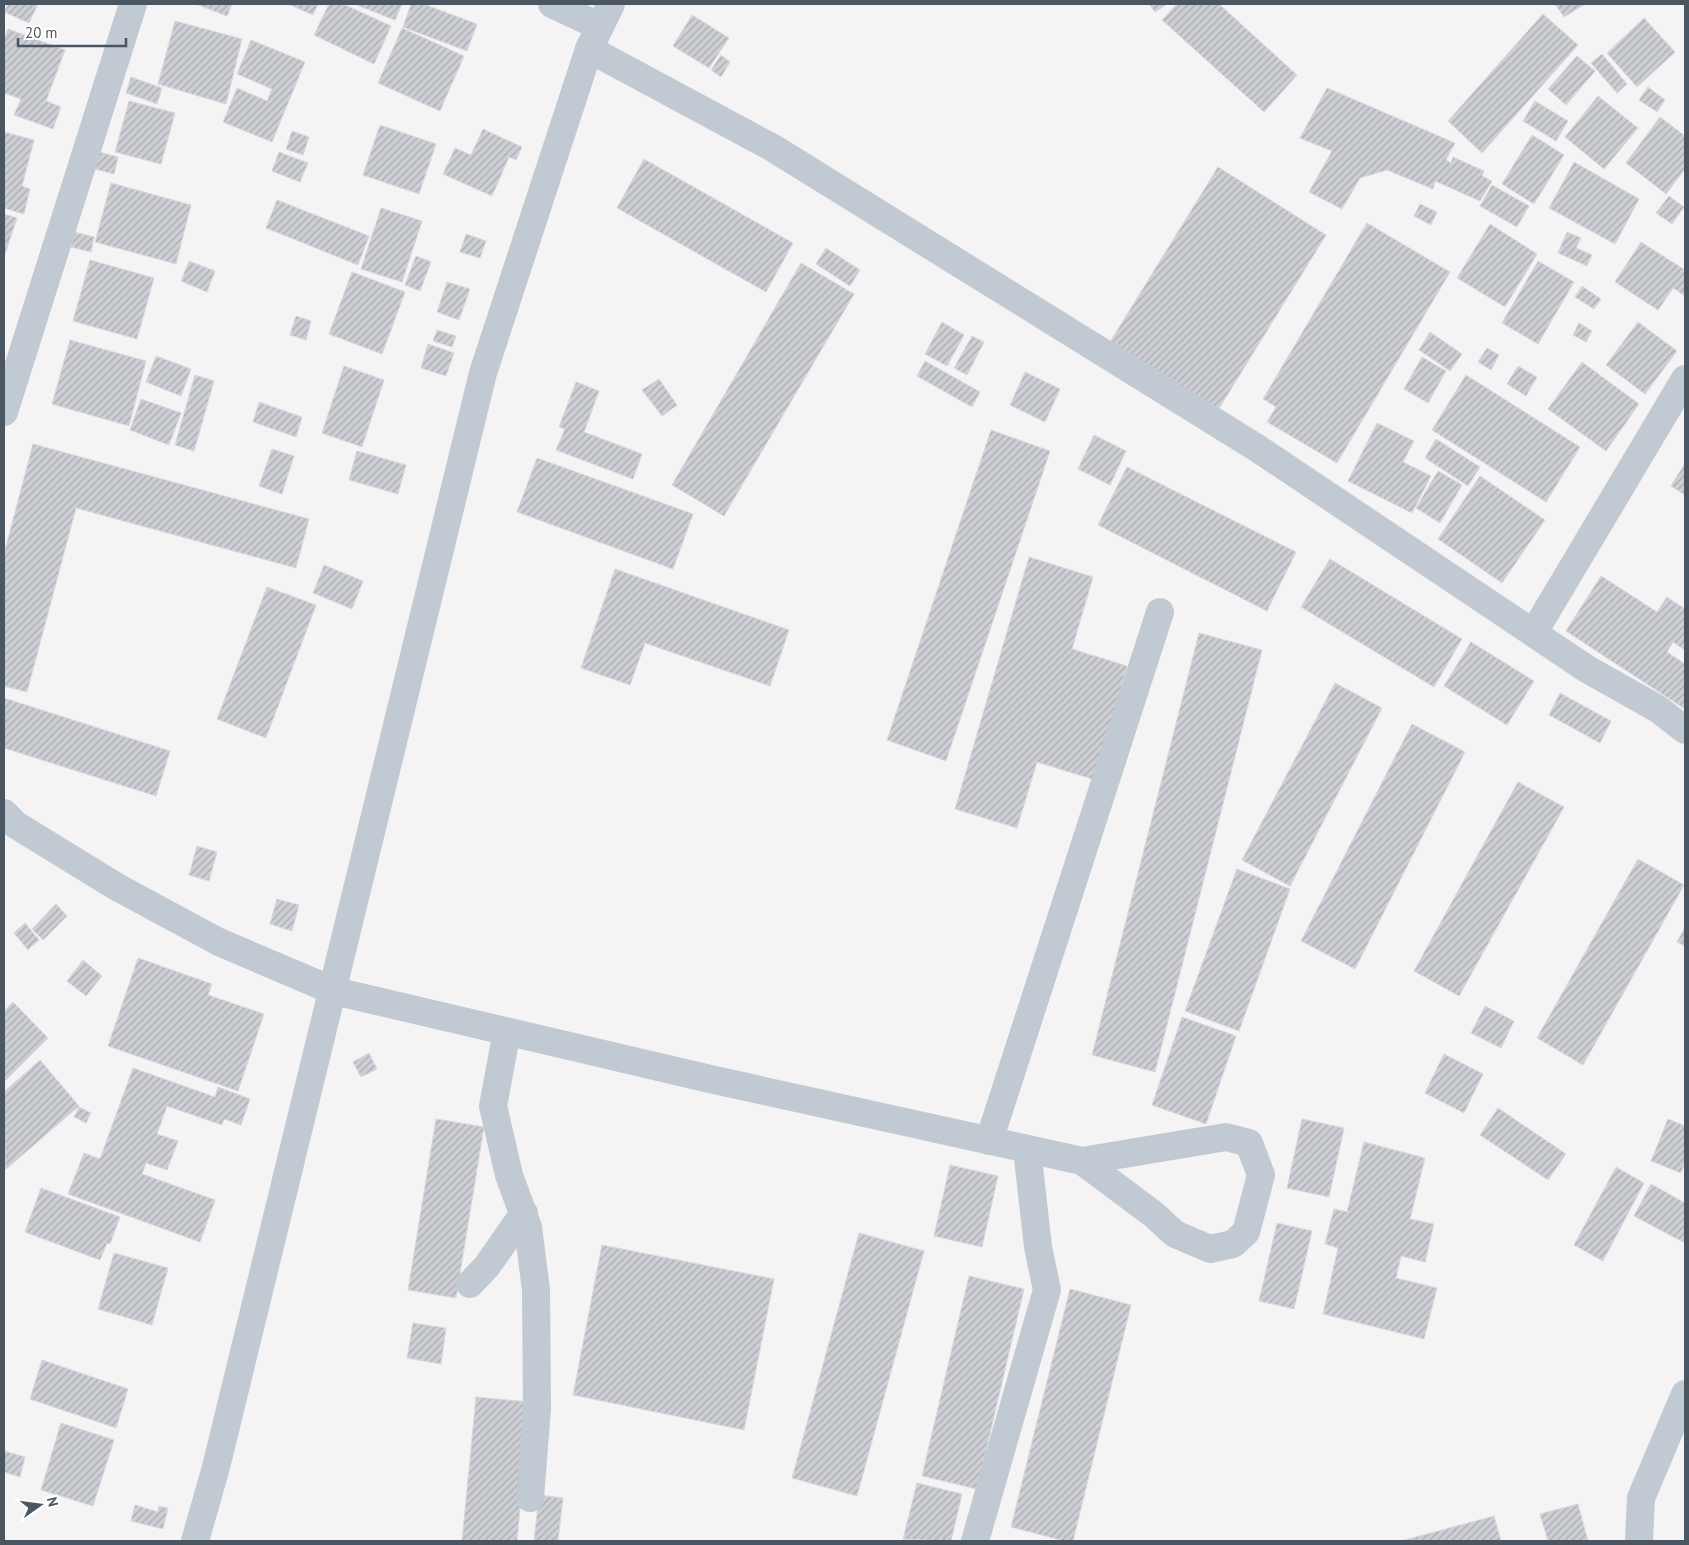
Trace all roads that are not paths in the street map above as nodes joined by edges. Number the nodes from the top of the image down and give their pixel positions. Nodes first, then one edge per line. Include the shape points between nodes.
1 (133, 4) edge
2 (552, 4) edge
3 (600, 26) edge
4 (1685, 379) edge
5 (4, 412) edge
6 (1160, 612) dead end
7 (1534, 632) junction
8 (1685, 730) edge
9 (4, 813) edge
10 (334, 991) junction
11 (506, 1036) dead end
12 (989, 1141) junction
13 (1027, 1150) junction
14 (1082, 1161) junction
15 (524, 1213) junction
16 (470, 1284) dead end
17 (1685, 1394) edge
18 (530, 1498) dead end
19 (195, 1541) edge
20 (975, 1541) edge
21 (1639, 1541) edge

1 - 5 street
2 - 3 street
3 - 7 street via 782,154 1257,448
3 - 10 street via 484,373
4 - 7 street
6 - 12 street
7 - 8 street
9 - 10 street via 16,825 219,942
10 - 12 street via 710,1080
10 - 19 street
11 - 15 street via 493,1106 509,1175
12 - 13 street
13 - 14 street
13 - 20 street via 1038,1247 1047,1290
14 - 14 street via 1226,1137 1249,1143 1261,1175 1246,1232 1233,1244 1210,1249 1175,1234
15 - 16 street via 487,1266
15 - 18 street via 536,1290 537,1408
17 - 21 street via 1641,1498

